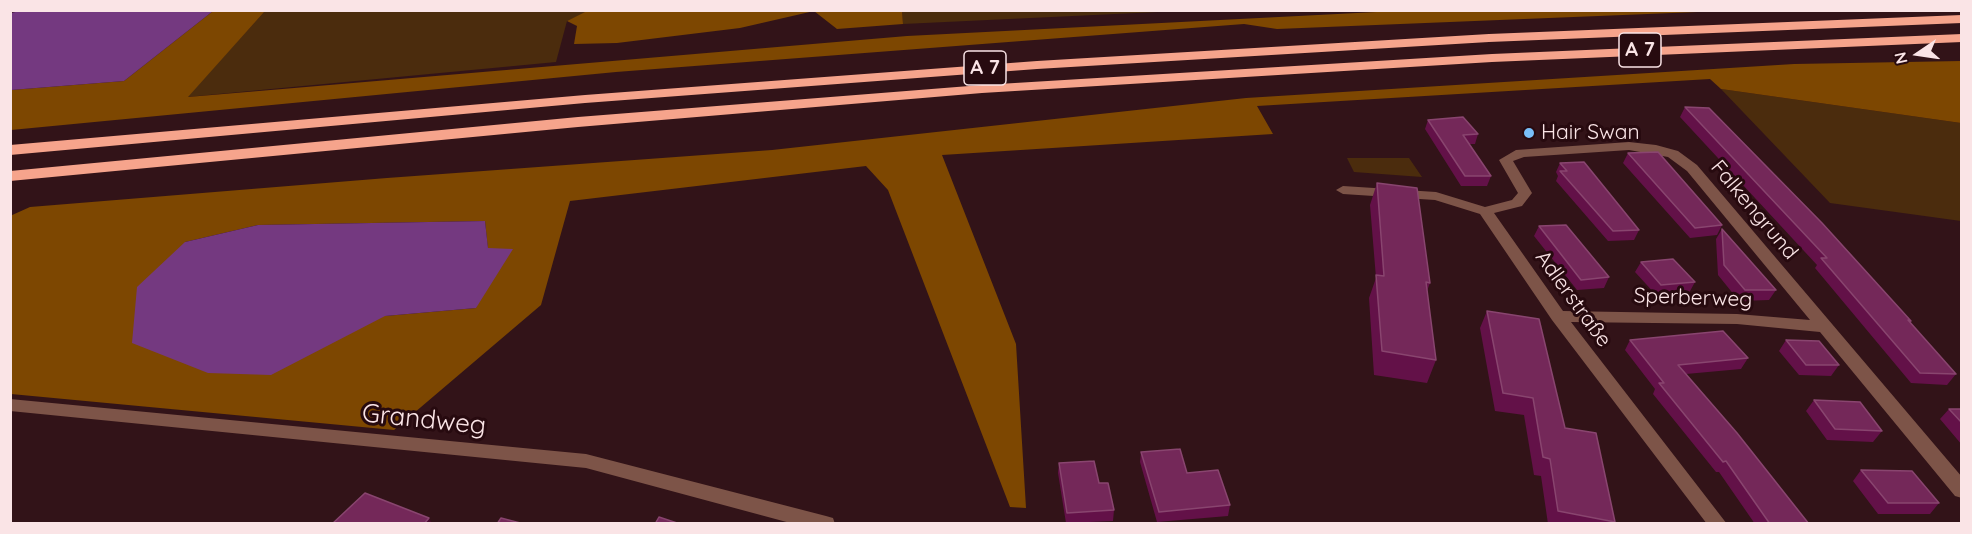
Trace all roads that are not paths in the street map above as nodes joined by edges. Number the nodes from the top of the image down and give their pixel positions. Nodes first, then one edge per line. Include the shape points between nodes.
1 (1962, 19) edge
2 (1962, 38) edge
3 (10, 150) edge
4 (10, 176) edge
5 (1343, 190) dead end
6 (1485, 212) junction
7 (1558, 316) junction
8 (1826, 327) junction
9 (10, 405) edge
10 (1962, 492) edge
11 (826, 524) edge
12 (1718, 524) edge

1 - 3 highway, A 7 via 1490,38 1037,64
2 - 4 highway, A 7 via 1492,58 982,89 521,127
5 - 6 street via 1436,196
6 - 7 street, Adlerstraße
6 - 8 street, Falkengrund via 1517,203 1525,193 1506,160 1521,153 1629,146 1665,151 1692,168
7 - 8 street, Sperberweg via 1737,319
7 - 12 street, Adlerstraße
8 - 10 street, Falkengrund
9 - 11 street, Grandweg via 586,461

